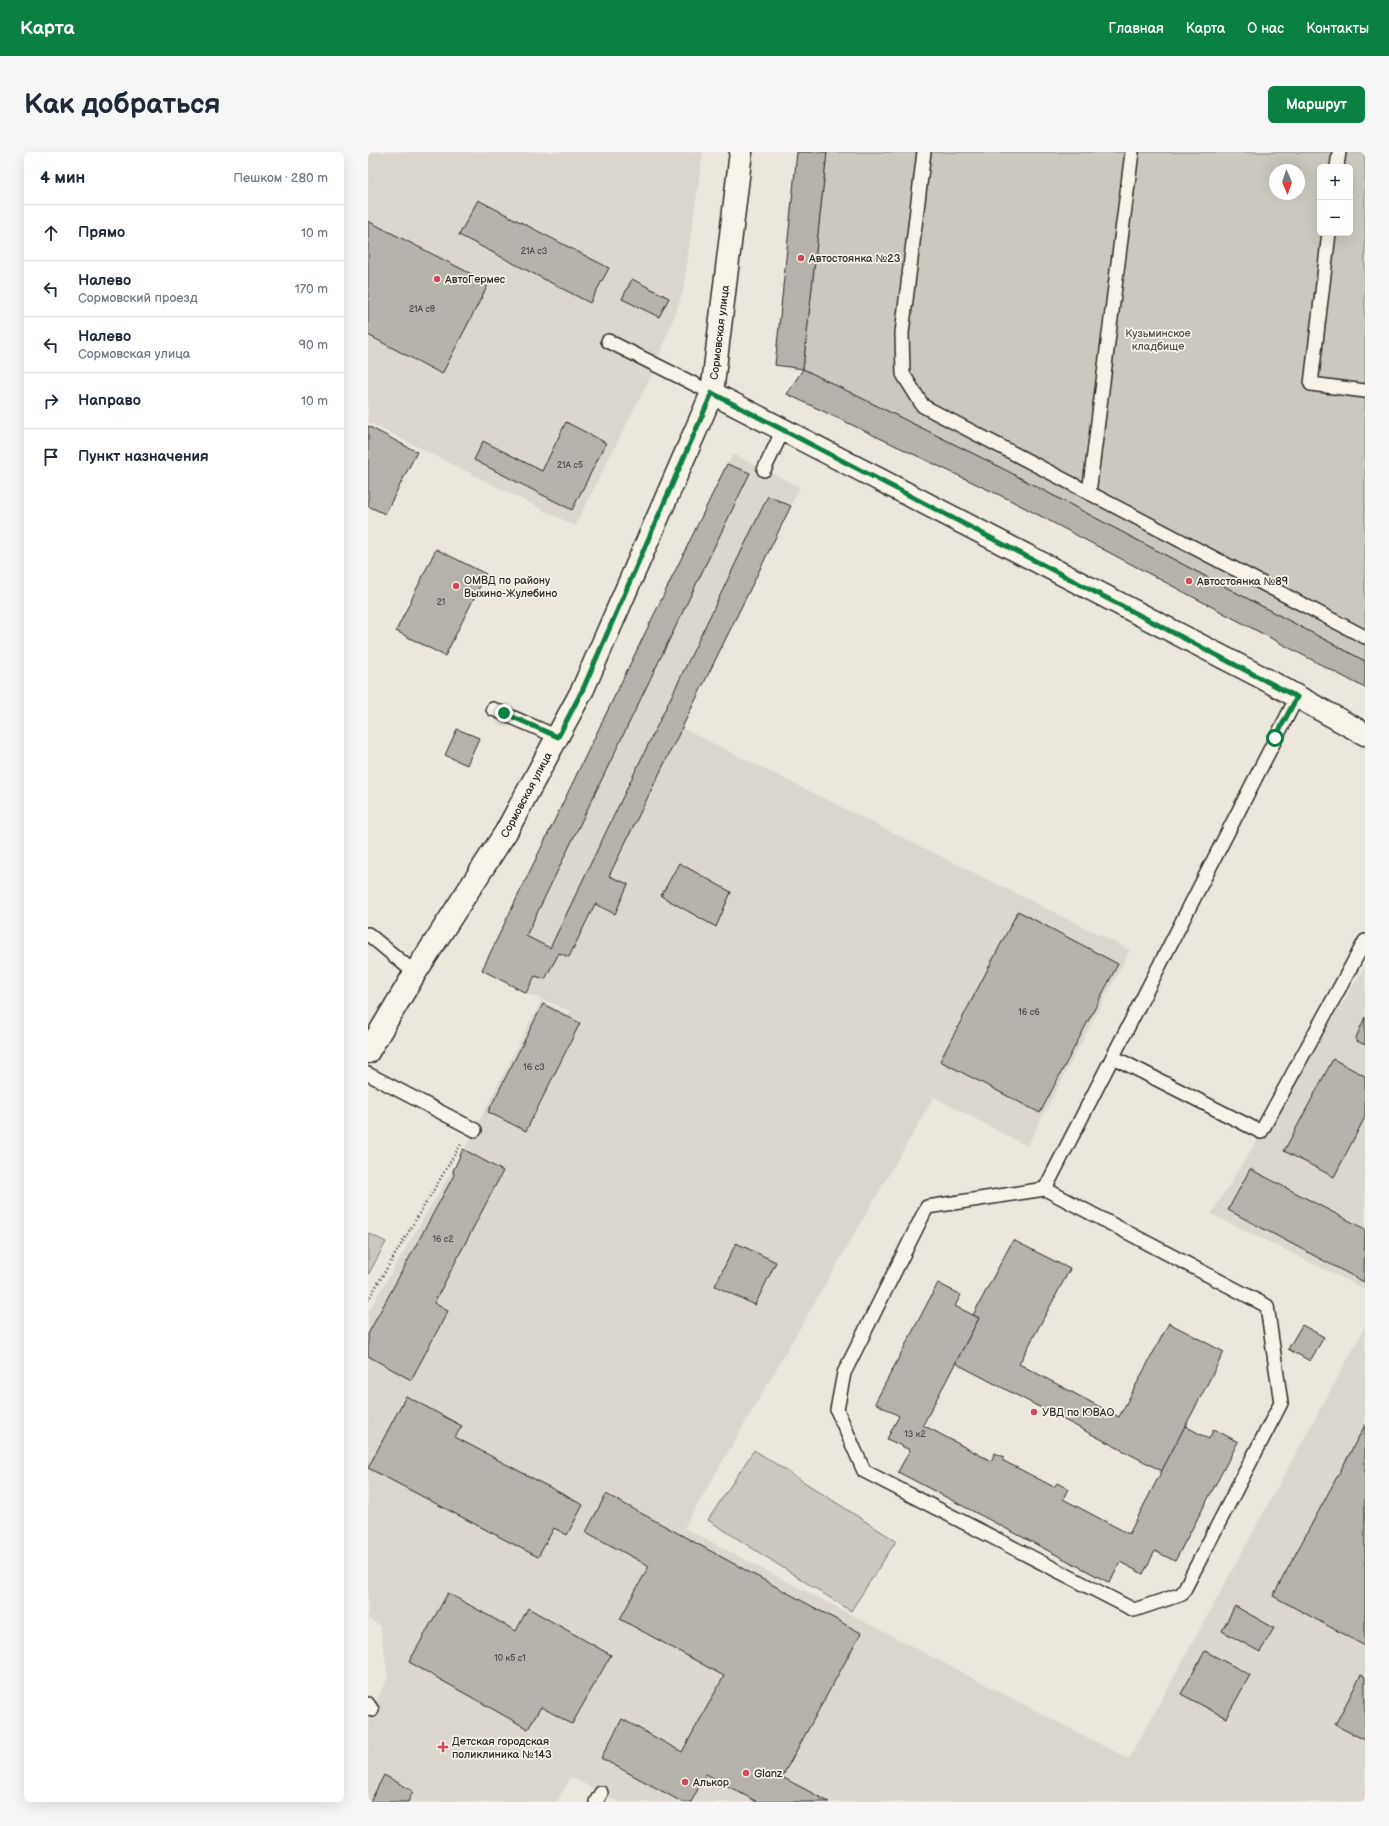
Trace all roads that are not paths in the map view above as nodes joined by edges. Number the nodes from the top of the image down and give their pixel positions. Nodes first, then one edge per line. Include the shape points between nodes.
1 (742, 152) edge
2 (924, 152) edge
3 (1132, 152) edge
4 (1338, 152) edge
5 (1337, 164) edge
6 (1329, 236) edge
7 (608, 341) dead end
8 (1365, 391) edge
9 (712, 393) junction
10 (783, 430) junction
11 (764, 470) dead end
12 (1089, 493) junction
13 (1365, 637) edge
14 (1297, 697) junction
15 (493, 709) dead end
16 (1365, 734) edge
17 (558, 737) junction
18 (368, 934) edge
19 (1365, 941) edge
20 (415, 973) junction
21 (368, 1052) edge
22 (1113, 1057) junction
23 (368, 1074) edge
24 (473, 1129) road end
25 (1044, 1189) junction

1 - 9 street, Сормовская улица
2 - 12 lane via 902,333 903,374 923,406
3 - 12 lane
4 - 5 lane
6 - 8 lane via 1311,384
7 - 9 lane
9 - 10 street
9 - 17 street, Сормовская улица via 583,689
10 - 11 lane
10 - 14 street
12 - 13 lane
14 - 16 street
14 - 22 lane
15 - 17 lane
17 - 20 street, Сормовская улица via 506,832
18 - 20 lane
19 - 22 lane via 1261,1132
20 - 21 street, Сормовская улица
22 - 25 lane
23 - 24 lane
25 - 25 lane via 926,1207 844,1373 837,1410 864,1471 1134,1610 1182,1594 1281,1403 1267,1306

